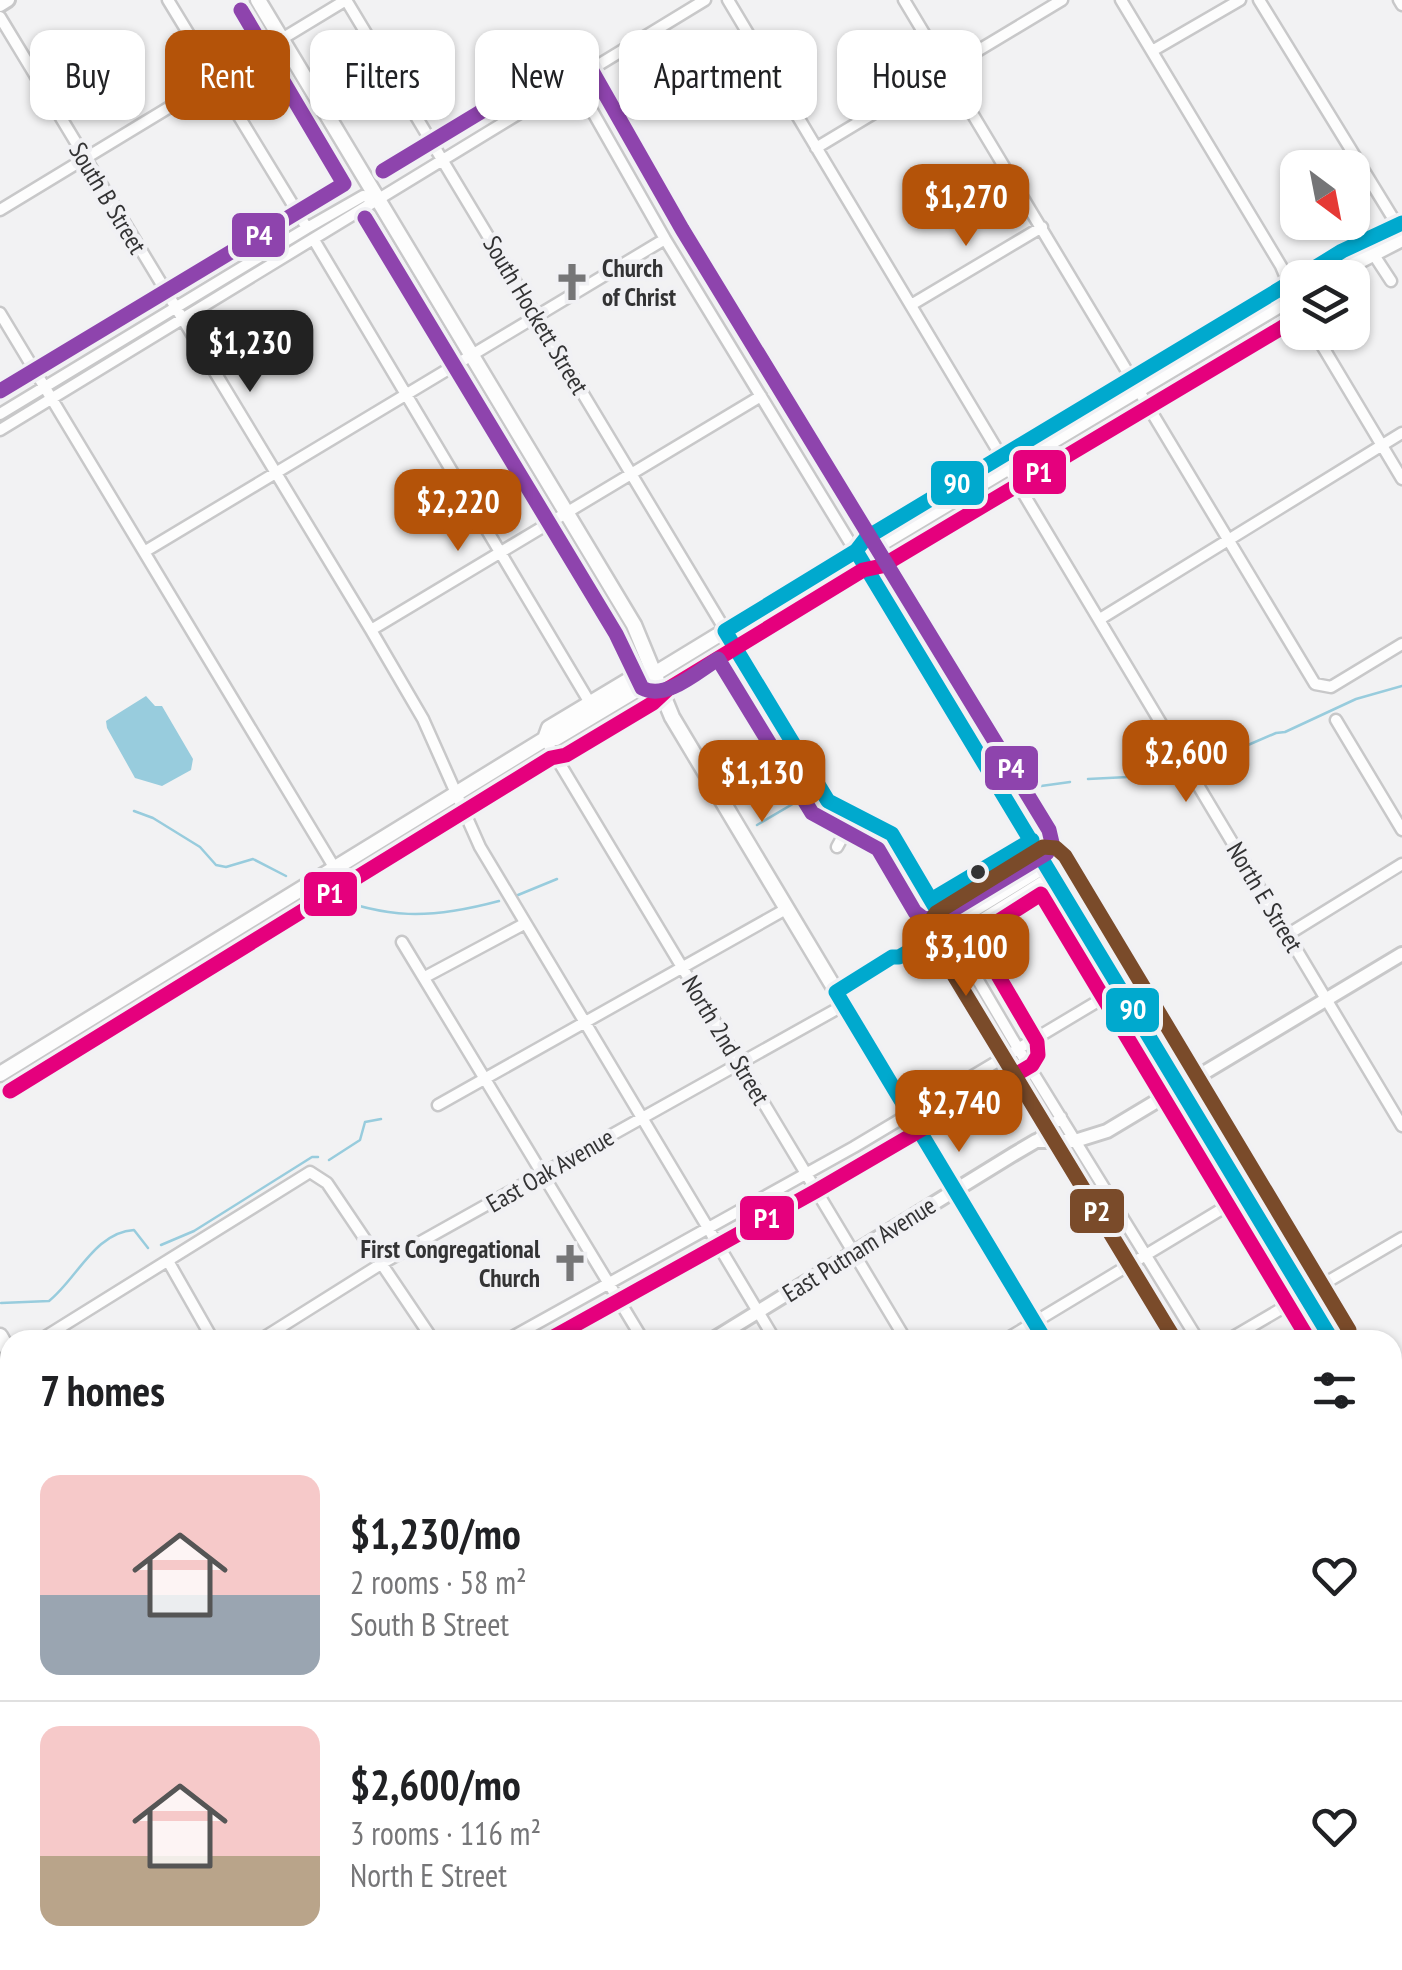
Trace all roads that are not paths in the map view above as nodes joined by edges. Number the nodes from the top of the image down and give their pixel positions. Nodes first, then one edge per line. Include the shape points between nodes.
1 (8, 0) edge
2 (168, 0) edge
3 (258, 0) edge
4 (346, 0) edge
5 (705, 0) edge
6 (728, 0) edge
7 (904, 0) edge
8 (1062, 0) edge
9 (1121, 0) edge
10 (1240, 0) edge
11 (1259, 0) edge
12 (0, 5) edge
13 (0, 17) edge
14 (186, 30) edge
15 (276, 30) edge
16 (922, 30) edge
17 (290, 35) edge
18 (982, 48) edge
19 (1152, 51) junction
20 (290, 53) edge
21 (599, 64) edge
22 (165, 111) edge
23 (241, 120) edge
24 (505, 120) edge
25 (597, 120) edge
26 (863, 120) edge
27 (977, 120) edge
28 (816, 148) junction
29 (442, 158) junction
30 (84, 159) junction
31 (376, 198) junction
32 (0, 210) edge
33 (1042, 226) junction
34 (307, 228) junction
35 (1401, 230) edge
36 (665, 238) junction
37 (314, 240) junction
38 (1372, 252) junction
39 (1336, 260) edge
40 (1358, 260) edge
41 (1280, 270) edge
42 (1390, 282) dead end
43 (1280, 299) edge
44 (1280, 303) edge
45 (911, 305) junction
46 (174, 308) junction
47 (0, 313) edge
48 (536, 315) junction
49 (1230, 318) junction
50 (181, 320) junction
51 (1204, 350) junction
52 (1325, 350) edge
53 (472, 355) junction
54 (1135, 384) junction
55 (45, 387) junction
56 (406, 393) junction
57 (761, 396) junction
58 (52, 398) junction
59 (0, 414) edge
60 (0, 430) edge
61 (1402, 434) edge
62 (1382, 446) junction
63 (1004, 463) junction
64 (632, 472) junction
65 (274, 473) junction
66 (1402, 479) edge
67 (565, 512) junction
68 (1230, 539) junction
69 (500, 551) junction
70 (856, 551) junction
71 (144, 552) junction
72 (1100, 619) junction
73 (371, 630) junction
74 (725, 631) junction
75 (1402, 644) edge
76 (656, 673) junction
77 (590, 703) junction
78 (1336, 720) dead end
79 (545, 739) junction
80 (454, 794) junction
81 (869, 820) junction
82 (1402, 830) edge
83 (836, 847) dead end
84 (1402, 864) edge
85 (334, 867) junction
86 (1051, 871) junction
87 (786, 909) junction
88 (524, 924) junction
89 (948, 928) junction
90 (1288, 934) junction
91 (402, 942) dead end
92 (1402, 954) edge
93 (682, 967) junction
94 (425, 977) junction
95 (1120, 988) junction
96 (840, 999) junction
97 (1326, 1000) junction
98 (583, 1022) junction
99 (1019, 1050) junction
100 (739, 1064) junction
101 (0, 1074) edge
102 (486, 1080) junction
103 (1181, 1086) junction
104 (438, 1105) dead end
105 (1397, 1106) edge
106 (910, 1114) junction
107 (1060, 1117) junction
108 (641, 1118) junction
109 (1402, 1126) edge
110 (1075, 1140) junction
111 (1036, 1141) junction
112 (544, 1174) junction
113 (806, 1174) junction
114 (954, 1190) junction
115 (1245, 1195) junction
116 (708, 1228) junction
117 (1402, 1238) edge
118 (852, 1251) junction
119 (1145, 1255) junction
120 (168, 1261) junction
121 (382, 1264) junction
122 (609, 1285) junction
123 (1304, 1294) junction
124 (758, 1312) junction
125 (1034, 1322) junction
126 (56, 1330) edge
127 (207, 1330) edge
128 (276, 1330) edge
129 (426, 1330) edge
130 (525, 1330) edge
131 (637, 1330) edge
132 (728, 1330) edge
133 (769, 1330) edge
134 (900, 1330) edge
135 (1021, 1330) edge
136 (1039, 1330) edge
137 (1192, 1330) edge
138 (1245, 1330) edge
139 (1326, 1330) edge

1 - 12 street
2 - 14 street
3 - 15 main road
4 - 17 street
4 - 29 street, South Hockett Street
5 - 21 street
6 - 28 street, North E Street
7 - 16 street
8 - 18 street
9 - 19 street
10 - 19 street
11 - 35 street
13 - 30 street, South B Street
19 - 41 street
20 - 31 main road
22 - 30 street
23 - 34 street
24 - 29 street
25 - 36 street
26 - 28 street
27 - 33 street
28 - 45 street, North E Street
29 - 31 street
29 - 48 street, South Hockett Street
30 - 32 street
30 - 46 street, South B Street
31 - 34 street via 363,196
31 - 37 street
31 - 53 main road
33 - 45 street
33 - 54 street
34 - 46 street
35 - 38 main road
35 - 39 main road via 1354,245
36 - 48 street
36 - 57 street
37 - 50 street
37 - 56 street
38 - 40 main road
38 - 42 street
43 - 49 main road
44 - 51 main road
45 - 63 street, North E Street
46 - 50 street, South B Street
46 - 55 street
47 - 55 street
48 - 53 street
48 - 64 street, South Hockett Street
49 - 51 main road
49 - 54 main road
50 - 58 street
50 - 65 street, South B Street
51 - 54 main road
52 - 62 street
53 - 56 street
53 - 67 main road
54 - 63 main road
54 - 68 street
55 - 58 street
55 - 59 street
56 - 65 street
56 - 69 street
57 - 64 street
57 - 70 street
58 - 60 street
58 - 71 street
61 - 62 street
62 - 66 street
62 - 68 street
63 - 70 main road via 872,549
63 - 72 street, North E Street
64 - 67 street
64 - 74 street, South Hockett Street
65 - 71 street
65 - 73 street, South B Street
67 - 69 street
67 - 76 main road
68 - 72 street
68 - 75 street via 1315,684 1331,687
69 - 73 street
69 - 77 street
70 - 74 main road
70 - 86 street
71 - 85 street
72 - 90 street, North E Street
73 - 80 street, South B Street via 423,719
74 - 76 main road
74 - 81 street, South Hockett Street via 828,801
76 - 77 main road via 639,674
76 - 79 main road
76 - 87 main road via 672,717
77 - 79 main road via 549,728
78 - 82 street
79 - 80 main road
79 - 93 street, North 2nd Street
80 - 85 main road
80 - 88 street, South B Street
81 - 83 street via 848,827
81 - 89 street, South Hockett Street via 892,834
84 - 90 street
85 - 101 main road
86 - 89 street, East Oak Avenue
86 - 95 street
87 - 93 street
87 - 96 main road
88 - 94 street
88 - 98 street, South B Street
89 - 96 street, East Oak Avenue via 892,957
89 - 99 street, South Hockett Street
90 - 97 street, North E Street
91 - 94 street
92 - 97 street
93 - 98 street
93 - 100 street, North 2nd Street
94 - 102 street
95 - 99 street
95 - 103 street
96 - 100 street, East Oak Avenue
96 - 106 main road
97 - 103 street
97 - 105 street, North E Street
98 - 102 street
98 - 108 street, South B Street
99 - 106 street
99 - 107 street, South Hockett Street
100 - 108 street, East Oak Avenue
100 - 113 street, North 2nd Street
102 - 104 street
102 - 112 street
103 - 110 street via 1107,1131
103 - 115 street
105 - 109 street, North E Street
106 - 113 street
106 - 114 main road
107 - 110 street, South Hockett Street
107 - 111 street
108 - 112 street, East Oak Avenue
108 - 116 street, South B Street
110 - 111 street
110 - 119 street, South Hockett Street
111 - 114 street, East Putnam Avenue
112 - 121 street, East Oak Avenue
112 - 122 street
113 - 116 street
113 - 118 street, North 2nd Street
114 - 118 street, East Putnam Avenue
114 - 125 main road
115 - 119 street
115 - 123 street
116 - 122 street
116 - 124 street, South B Street
117 - 123 street
118 - 124 street, East Putnam Avenue
118 - 134 street, North 2nd Street
119 - 125 street
119 - 137 street, South Hockett Street
120 - 121 street via 310,1172 327,1183
120 - 126 street
120 - 127 street
121 - 128 street, East Oak Avenue
121 - 129 street
122 - 130 street
122 - 131 street
123 - 138 street
123 - 139 street
124 - 132 street, East Putnam Avenue
124 - 133 street, South B Street
125 - 135 street
125 - 136 main road

